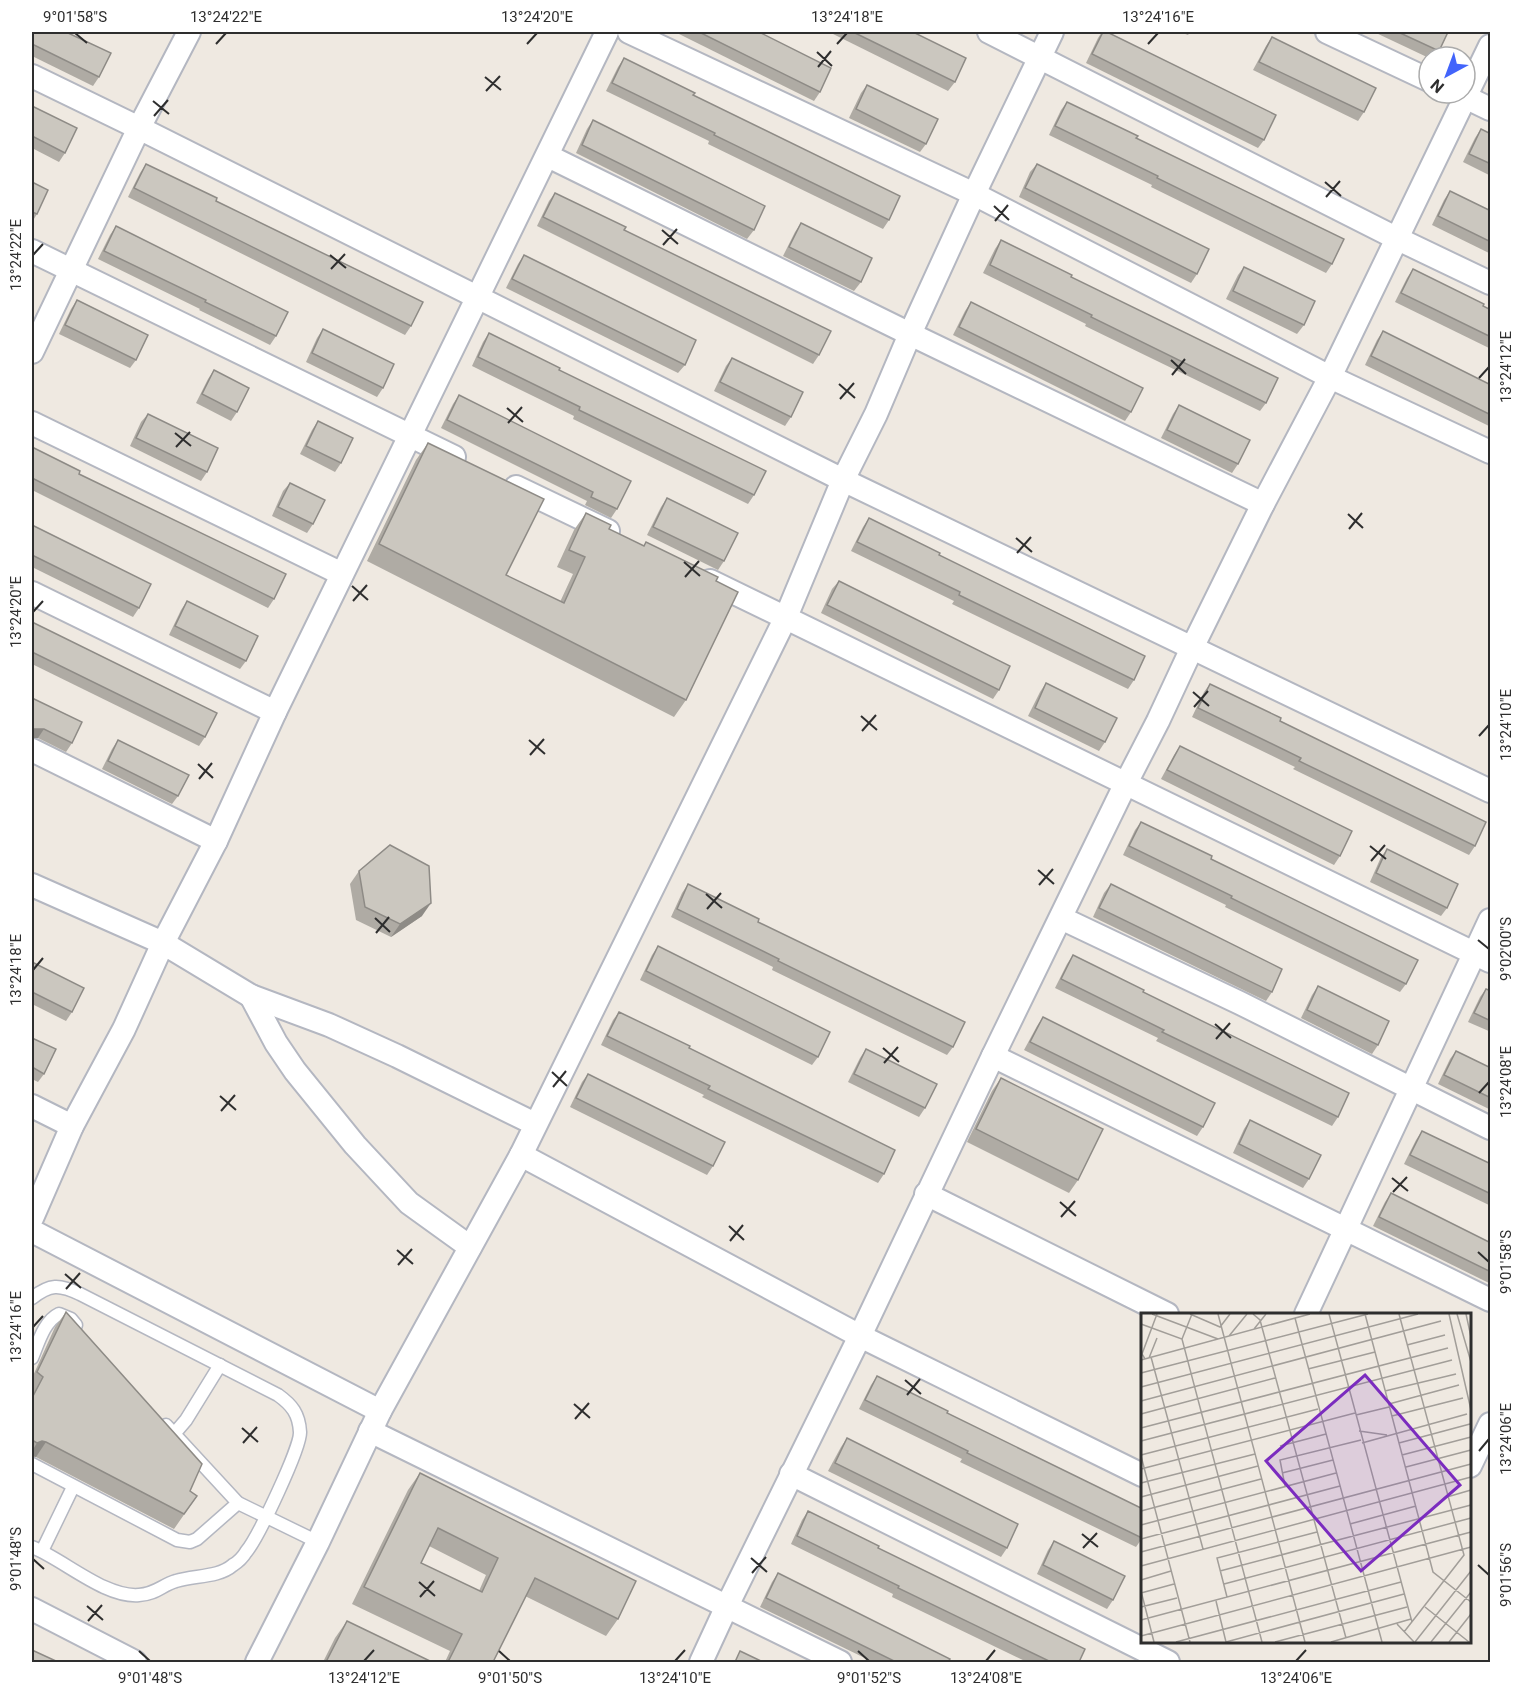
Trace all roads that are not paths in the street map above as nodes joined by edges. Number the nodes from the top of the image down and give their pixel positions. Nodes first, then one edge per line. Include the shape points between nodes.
1 (189, 32) edge
2 (607, 32) edge
3 (629, 32) edge
4 (989, 32) edge
5 (1052, 32) edge
6 (1327, 32) edge
7 (1491, 46) edge
8 (1040, 56) junction
9 (1477, 69) edge
10 (1417, 74) edge
11 (32, 76) edge
12 (1477, 102) edge
13 (1457, 105) edge
14 (1491, 109) edge
15 (139, 128) junction
16 (548, 156) junction
17 (974, 194) junction
18 (1398, 239) junction
19 (32, 251) edge
20 (71, 271) junction
21 (1491, 283) edge
22 (476, 298) junction
23 (910, 334) junction
24 (32, 352) edge
25 (1330, 377) junction
26 (32, 423) edge
27 (409, 436) junction
28 (1491, 452) edge
29 (474, 467) edge
30 (495, 477) edge
31 (843, 480) junction
32 (1263, 504) junction
33 (625, 540) edge
34 (689, 571) edge
35 (342, 574) junction
36 (32, 593) edge
37 (786, 617) junction
38 (1192, 648) junction
39 (274, 712) junction
40 (32, 750) edge
41 (1125, 785) junction
42 (1491, 790) edge
43 (216, 841) junction
44 (32, 885) edge
45 (1061, 918) junction
46 (1491, 920) edge
47 (163, 943) junction
48 (1483, 958) edge
49 (251, 996) junction
50 (993, 1056) junction
51 (1413, 1088) junction
52 (32, 1106) edge
53 (535, 1124) junction
54 (72, 1126) junction
55 (1491, 1128) edge
56 (521, 1155) junction
57 (926, 1194) junction
58 (32, 1218) edge
59 (1347, 1229) junction
60 (32, 1231) edge
61 (470, 1246) junction
62 (32, 1298) edge
63 (1491, 1300) edge
64 (1165, 1313) edge
65 (1306, 1313) edge
66 (87, 1336) edge
67 (860, 1336) junction
68 (32, 1358) edge
69 (220, 1365) junction
70 (159, 1416) edge
71 (375, 1421) junction
72 (1491, 1424) edge
73 (174, 1434) junction
74 (1471, 1462) edge
75 (32, 1464) edge
76 (790, 1474) junction
77 (1141, 1474) edge
78 (73, 1486) junction
79 (238, 1503) junction
80 (267, 1516) junction
81 (318, 1542) junction
82 (37, 1549) edge
83 (726, 1608) junction
84 (32, 1609) edge
85 (1139, 1650) edge
86 (135, 1662) edge
87 (257, 1662) edge
88 (701, 1662) edge
89 (840, 1662) edge
90 (1168, 1662) edge

1 - 15 street
2 - 16 street
3 - 17 street
4 - 8 street
5 - 8 street
6 - 10 street
7 - 9 street
8 - 17 street
8 - 18 street
11 - 15 street
12 - 14 street
13 - 18 street
15 - 20 street
15 - 22 street
16 - 22 street
16 - 23 street
17 - 23 street
17 - 25 street
18 - 21 street
18 - 25 street
19 - 20 street
20 - 24 street
20 - 27 street
22 - 27 street
22 - 31 street
23 - 31 street
23 - 32 street
25 - 28 street
25 - 32 street
26 - 35 street
27 - 29 street
27 - 35 street
30 - 33 street
31 - 37 street
31 - 38 street
32 - 38 street
34 - 37 street
35 - 39 street
36 - 39 street
37 - 41 street
37 - 53 street
38 - 41 street
38 - 42 street
39 - 43 street
40 - 43 street
41 - 45 street
41 - 48 street
43 - 47 street
44 - 47 street
45 - 50 street
45 - 51 street
46 - 48 street
47 - 49 street
47 - 54 street via 124,1029
48 - 51 street
49 - 53 street via 329,1025
49 - 61 street via 295,1071 355,1144 409,1203
50 - 57 street
50 - 59 street
51 - 55 street
51 - 59 street
52 - 54 street
53 - 56 street
54 - 58 street
56 - 61 street
56 - 67 street
57 - 64 street
57 - 67 street
59 - 63 street
59 - 65 street
60 - 71 street
61 - 71 street
62 - 69 lane via 47,1287 65,1287
66 - 68 lane via 71,1319 59,1314 45,1329
67 - 76 street
67 - 77 street
69 - 73 lane
69 - 80 lane via 278,1395 291,1404 298,1418 301,1435
70 - 73 lane
71 - 81 street
71 - 83 street
72 - 74 street
73 - 79 lane
75 - 78 lane
76 - 83 street
76 - 85 street
78 - 79 lane via 177,1540 190,1542
78 - 82 lane
79 - 80 lane
80 - 81 lane
80 - 82 lane via 246,1552 231,1567 175,1581 156,1592 137,1596 100,1584
81 - 87 street
83 - 88 street
83 - 89 street
84 - 86 street
85 - 90 street

